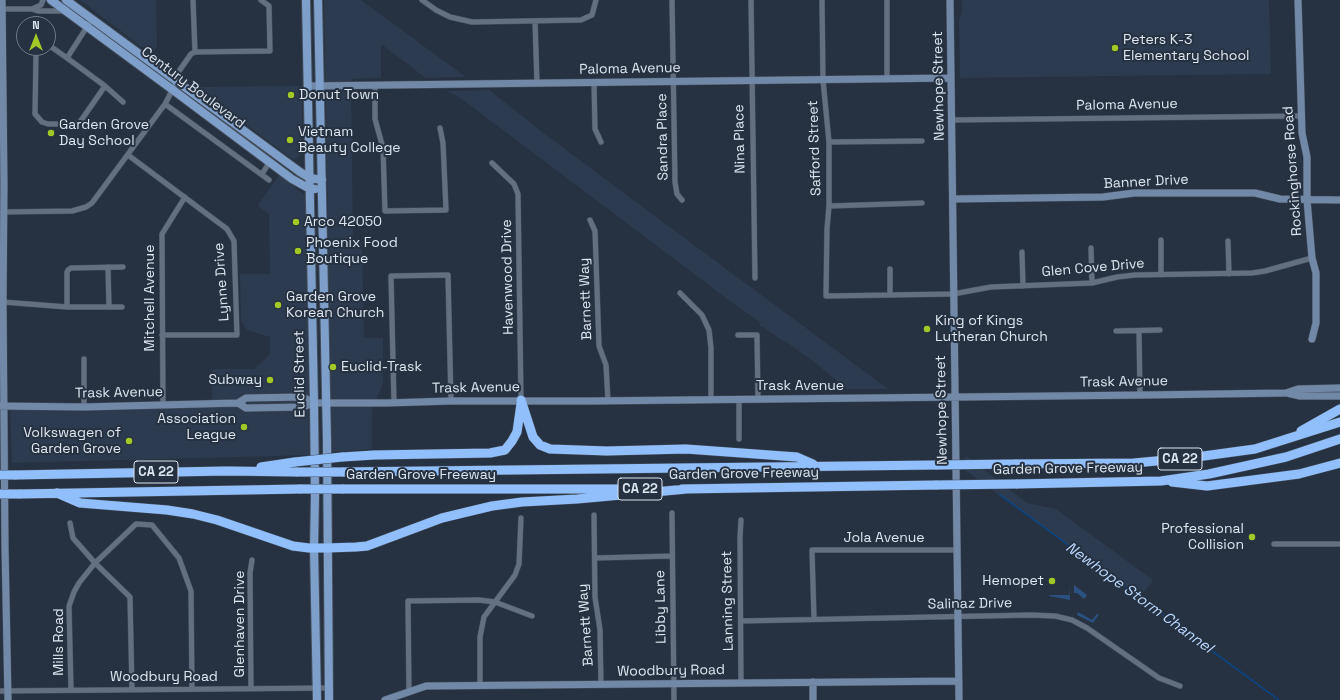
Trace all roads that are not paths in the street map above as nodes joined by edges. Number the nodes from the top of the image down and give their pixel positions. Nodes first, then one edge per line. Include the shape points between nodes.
1 (2, 0) edge
2 (43, 0) edge
3 (51, 0) edge
4 (66, 0) edge
5 (193, 0) edge
6 (261, 0) edge
7 (306, 0) edge
8 (318, 0) edge
9 (422, 0) edge
10 (596, 0) edge
11 (672, 0) edge
12 (751, 0) edge
13 (822, 0) edge
14 (887, 0) edge
15 (950, 0) edge
16 (1298, 0) edge
17 (1, 9) edge
18 (32, 9) junction
19 (66, 11) junction
20 (92, 19) junction
21 (535, 21) junction
22 (87, 27) junction
23 (56, 50) edge
24 (194, 52) junction
25 (36, 56) edge
26 (67, 58) junction
27 (1, 76) edge
28 (951, 78) junction
29 (887, 79) junction
30 (751, 80) junction
31 (823, 80) junction
32 (177, 81) junction
33 (594, 82) junction
34 (673, 82) junction
35 (537, 83) junction
36 (375, 85) junction
37 (105, 86) junction
38 (308, 86) junction
39 (320, 86) junction
40 (173, 90) junction
41 (123, 102) dead end
42 (165, 104) junction
43 (221, 114) junction
44 (1301, 116) junction
45 (213, 120) junction
46 (952, 120) junction
47 (440, 128) dead end
48 (922, 141) dead end
49 (2, 142) edge
50 (601, 142) dead end
51 (829, 142) junction
52 (128, 155) junction
53 (269, 162) junction
54 (492, 163) dead end
55 (262, 174) junction
56 (310, 178) junction
57 (269, 180) dead end
58 (322, 180) junction
59 (310, 189) junction
60 (322, 190) junction
61 (185, 197) junction
62 (953, 199) junction
63 (682, 200) dead end
64 (1308, 200) junction
65 (1340, 200) edge
66 (922, 203) dead end
67 (829, 206) junction
68 (4, 212) junction
69 (590, 220) dead end
70 (2, 231) edge
71 (1161, 240) dead end
72 (1228, 241) dead end
73 (1091, 248) dead end
74 (1022, 252) dead end
75 (1312, 258) junction
76 (123, 266) dead end
77 (108, 267) junction
78 (890, 269) dead end
79 (1229, 274) junction
80 (1162, 275) junction
81 (755, 278) dead end
82 (1092, 283) junction
83 (1023, 286) junction
84 (680, 293) dead end
85 (890, 294) junction
86 (953, 294) junction
87 (826, 296) joint
88 (4, 302) junction
89 (67, 307) junction
90 (109, 307) junction
91 (122, 307) dead end
92 (1160, 330) dead end
93 (1116, 331) dead end
94 (1139, 331) junction
95 (162, 335) junction
96 (738, 335) dead end
97 (1312, 339) dead end
98 (84, 359) dead end
99 (1340, 388) edge
100 (1286, 392) junction
101 (1140, 395) junction
102 (1340, 396) edge
103 (955, 397) junction
104 (739, 399) junction
105 (758, 399) junction
106 (521, 400) junction
107 (711, 400) junction
108 (451, 401) junction
109 (608, 401) junction
110 (238, 403) junction
111 (326, 403) junction
112 (394, 403) junction
113 (314, 404) junction
114 (163, 405) junction
115 (2, 406) edge
116 (84, 407) junction
117 (1340, 409) edge
118 (1340, 422) edge
119 (1289, 438) junction
120 (739, 439) dead end
121 (1340, 439) edge
122 (1340, 463) edge
123 (816, 466) junction
124 (227, 471) junction
125 (0, 475) edge
126 (1161, 481) junction
127 (687, 489) junction
128 (57, 493) junction
129 (0, 494) edge
130 (672, 513) dead end
131 (594, 515) dead end
132 (521, 518) dead end
133 (741, 520) dead end
134 (70, 523) dead end
135 (1274, 544) dead end
136 (1340, 544) edge
137 (2, 547) edge
138 (314, 548) junction
139 (327, 548) junction
140 (957, 550) junction
141 (672, 556) junction
142 (594, 558) junction
143 (252, 560) dead end
144 (95, 562) junction
145 (495, 602) junction
146 (532, 616) dead end
147 (958, 617) junction
148 (3, 618) edge
149 (814, 619) junction
150 (316, 620) junction
151 (328, 620) junction
152 (741, 620) junction
153 (959, 681) junction
154 (813, 682) junction
155 (741, 683) junction
156 (674, 684) junction
157 (480, 685) junction
158 (601, 685) junction
159 (1180, 686) dead end
160 (317, 688) junction
161 (328, 688) junction
162 (192, 689) junction
163 (251, 689) junction
164 (71, 690) junction
165 (132, 690) junction
166 (3, 691) edge
167 (409, 692) junction
168 (8, 700) edge
169 (317, 700) edge
170 (329, 700) edge
171 (385, 700) edge
172 (674, 700) edge
173 (813, 700) edge
174 (959, 700) edge

1 - 17 street
2 - 18 street via 41,5
3 - 19 main road, Century Boulevard
4 - 20 main road, Century Boulevard
5 - 24 street
6 - 24 street via 270,6 270,51
7 - 38 main road, Euclid Street
8 - 39 main road, Euclid Street
9 - 21 street via 450,17 472,22
10 - 21 street via 592,15 581,20
11 - 34 street, Sandra Place
12 - 30 street, Nina Place
13 - 31 street, Safford Street
14 - 29 street
15 - 28 street, Newhope Street
16 - 44 street, Rockinghorse Road
17 - 18 street
17 - 27 street
18 - 19 street
19 - 22 main road, Century Boulevard
20 - 22 street
20 - 32 main road, Century Boulevard
21 - 35 street
22 - 26 street
22 - 40 main road, Century Boulevard
23 - 26 street
24 - 32 street via 177,74
25 - 37 street via 35,114 42,122 80,122
26 - 37 street
27 - 49 street
28 - 29 street, Paloma Avenue
28 - 46 street, Newhope Street
29 - 31 street, Paloma Avenue
30 - 31 street, Paloma Avenue
30 - 34 street, Paloma Avenue
30 - 81 street, Nina Place
31 - 51 street, Safford Street
32 - 40 street
32 - 43 main road, Century Boulevard
33 - 34 street, Paloma Avenue
33 - 35 street, Paloma Avenue
33 - 50 street via 595,129
34 - 63 street, Sandra Place via 675,182 677,194
35 - 36 street, Paloma Avenue
36 - 39 street, Paloma Avenue
36 - 47 street via 375,119 383,148 385,211 446,210
37 - 41 street
38 - 39 street, Paloma Avenue
38 - 56 main road, Euclid Street
39 - 58 main road, Euclid Street
40 - 42 street
40 - 45 main road, Century Boulevard
42 - 52 street
42 - 55 street
43 - 45 main road
43 - 56 main road, Century Boulevard
44 - 46 street, Paloma Avenue
44 - 64 street, Rockinghorse Road via 1307,157
45 - 53 main road, Century Boulevard
46 - 62 street, Newhope Street
48 - 51 street
49 - 68 street
51 - 67 street, Safford Street
52 - 61 street, Lynne Drive
52 - 68 street via 97,198 86,207 72,211
53 - 55 street
53 - 59 main road, Century Boulevard
54 - 106 street, Havenwood Drive via 514,184 518,194
55 - 57 street
56 - 58 main road, Century Boulevard
56 - 59 main road, Euclid Street
58 - 60 main road, Euclid Street
59 - 60 main road, Century Boulevard
59 - 113 main road, Euclid Street
60 - 111 main road, Euclid Street
61 - 95 street, Mitchell Avenue via 162,234
61 - 95 street, Lynne Drive via 228,229 234,241 238,335
62 - 64 street, Banner Drive via 1103,197 1134,192 1255,192 1280,199
62 - 86 street, Newhope Street
64 - 65 street, Banner Drive
64 - 75 street, Rockinghorse Road
66 - 67 street
67 - 87 street, Safford Street
68 - 70 street
69 - 109 street, Barnett Way via 595,231 599,346 606,365
70 - 88 street
71 - 80 street
72 - 79 street
73 - 82 street
74 - 83 street
75 - 79 street, Glen Cove Drive via 1265,272
75 - 97 street, Rockinghorse Road via 1316,273 1316,323
76 - 77 street
77 - 89 street via 68,270
77 - 90 street
78 - 85 street
79 - 80 street, Glen Cove Drive
80 - 82 street, Glen Cove Drive via 1126,276
82 - 83 street, Glen Cove Drive
83 - 86 street, Glen Cove Drive via 991,287
84 - 107 street via 702,315 709,330
85 - 86 street, Glen Cove Drive
85 - 87 street, Glen Cove Drive
86 - 103 street, Newhope Street
88 - 89 street
88 - 115 street
89 - 90 street
90 - 91 street
92 - 94 street
93 - 94 street
94 - 101 street
95 - 114 street, Mitchell Avenue
96 - 105 street via 757,335
98 - 116 street
99 - 100 street, Trask Avenue via 1298,389
100 - 101 street, Trask Avenue
100 - 102 street, Trask Avenue via 1300,396
101 - 103 street, Trask Avenue
103 - 105 street, Trask Avenue
103 - 140 street, Newhope Street
104 - 105 street, Trask Avenue
104 - 107 street, Trask Avenue
104 - 120 street
106 - 108 street, Trask Avenue
106 - 109 street, Trask Avenue
106 - 123 highway via 533,437 540,445 550,449 686,449 734,452 797,457
106 - 124 highway, bridge via 517,432 505,450 490,454 342,457
107 - 109 street, Trask Avenue
108 - 112 street, Trask Avenue
108 - 112 street via 448,275 391,276
110 - 113 street, Trask Avenue via 246,408 303,407
110 - 113 street, Trask Avenue via 246,398 303,397
110 - 114 street, Trask Avenue
111 - 112 street, Trask Avenue
111 - 113 street, Trask Avenue
111 - 139 main road, Euclid Street
113 - 138 main road, Euclid Street
114 - 116 street, Trask Avenue
115 - 116 street, Trask Avenue
115 - 137 street
117 - 119 highway
118 - 119 highway, Garden Grove Freeway / CA 22
119 - 123 highway, Garden Grove Freeway / CA 22, bridge via 1255,449 1134,463
121 - 126 highway, Garden Grove Freeway / CA 22 via 1286,457 1209,474
122 - 126 highway via 1299,474 1207,486
123 - 124 highway, Garden Grove Freeway / CA 22, bridge
124 - 125 highway, Garden Grove Freeway / CA 22, bridge
126 - 127 highway, Garden Grove Freeway / CA 22, bridge
127 - 128 highway, Garden Grove Freeway / CA 22, bridge via 342,488
127 - 139 highway via 488,506 442,518 368,546
128 - 129 highway, Garden Grove Freeway / CA 22, bridge
128 - 138 highway via 80,503 168,510 199,516 287,544
130 - 141 street, Libby Lane
131 - 142 street, Barnett Way
132 - 145 street via 519,564 515,575
133 - 152 street, Lanning Street
134 - 144 street via 73,538
135 - 136 street
137 - 148 street
138 - 139 highway
138 - 150 main road, Euclid Street
139 - 151 main road, Euclid Street
140 - 147 street, Newhope Street
140 - 149 street, Jola Avenue via 812,550
141 - 142 street
141 - 156 street, Libby Lane
142 - 158 street, Barnett Way via 595,597 600,630
143 - 163 street, Glenhaven Drive
144 - 162 street, Mills Road via 136,524 152,525 179,558 191,591
144 - 164 street, Mills Road via 79,583 69,606
144 - 165 street via 130,597
145 - 146 street
145 - 157 street via 484,617 480,637
145 - 167 street via 408,601
147 - 149 street, Salinaz Drive
147 - 153 street, Newhope Street
147 - 159 street, Salinaz Drive via 1040,615 1072,620 1092,630 1160,678
148 - 166 street
149 - 152 street, Salinaz Drive
150 - 151 main road
150 - 160 main road, Euclid Street
151 - 161 main road, Euclid Street
152 - 155 street, Lanning Street
153 - 154 street, Woodbury Road
153 - 174 street, Newhope Street
154 - 155 street, Woodbury Road
154 - 173 street
155 - 156 street, Woodbury Road
156 - 158 street, Woodbury Road
156 - 172 street, Libby Lane
157 - 158 street, Woodbury Road
157 - 167 street, Woodbury Road via 426,686
160 - 161 street, Woodbury Road
160 - 163 street, Woodbury Road
160 - 169 main road, Euclid Street
161 - 170 main road, Euclid Street
162 - 163 street, Woodbury Road
162 - 165 street, Woodbury Road
164 - 165 street, Woodbury Road
164 - 166 street, Woodbury Road
166 - 168 street
167 - 171 street, Woodbury Road

